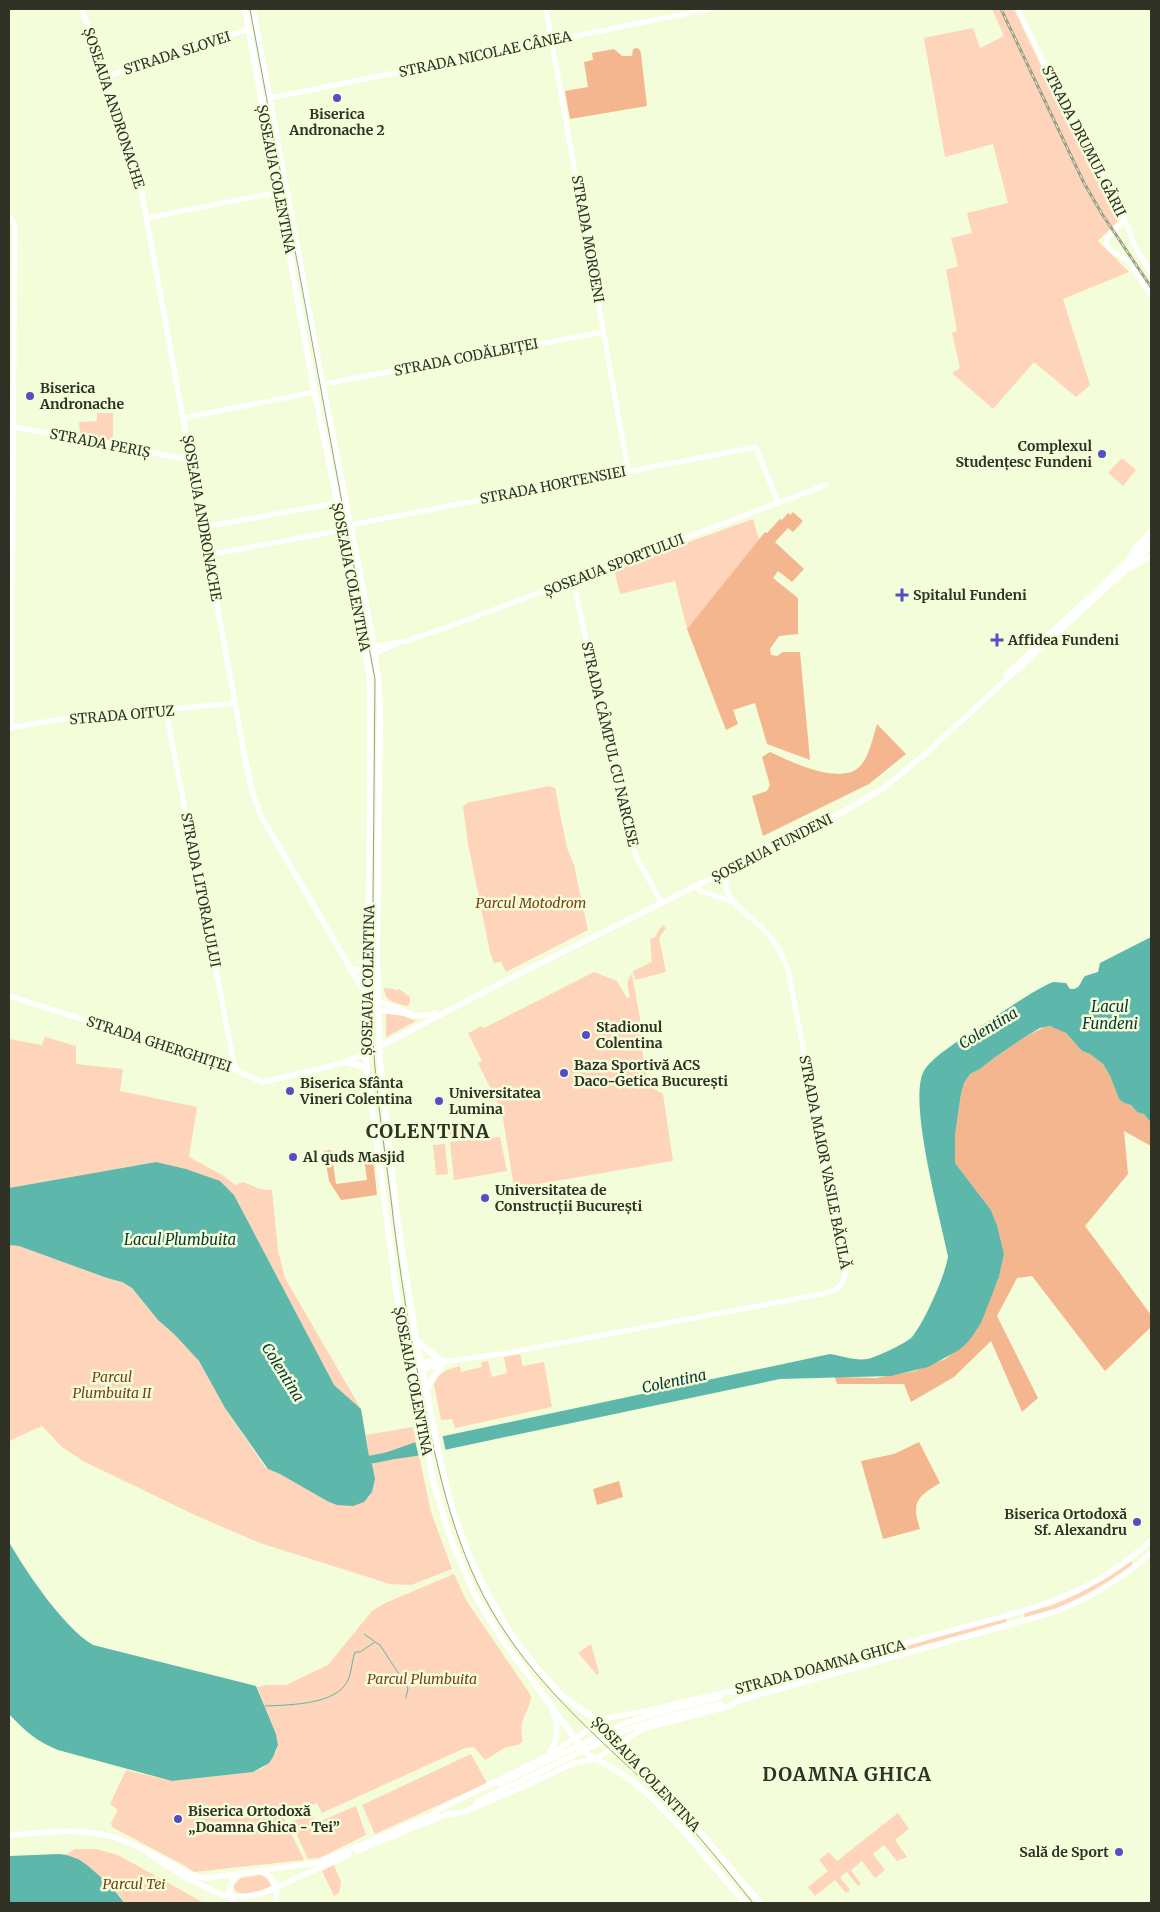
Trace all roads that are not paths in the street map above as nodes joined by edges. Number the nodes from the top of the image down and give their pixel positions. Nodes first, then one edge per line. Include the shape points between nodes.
1 (82, 9) edge
2 (245, 9) edge
3 (253, 9) edge
4 (546, 9) edge
5 (709, 9) edge
6 (1018, 9) edge
7 (248, 30) junction
8 (551, 40) junction
9 (105, 77) junction
10 (270, 98) junction
11 (261, 100) junction
12 (279, 192) junction
13 (9, 216) edge
14 (147, 218) junction
15 (1125, 220) junction
16 (1151, 273) edge
17 (1151, 295) edge
18 (604, 332) junction
19 (328, 383) dead end
20 (315, 392) junction
21 (183, 418) junction
22 (11, 426) edge
23 (191, 460) junction
24 (628, 470) junction
25 (826, 485) dead end
26 (337, 503) junction
27 (778, 503) junction
28 (350, 525) junction
29 (203, 527) junction
30 (343, 530) junction
31 (1151, 531) edge
32 (1151, 540) edge
33 (1151, 547) edge
34 (208, 555) junction
35 (1151, 557) edge
36 (1134, 560) junction
37 (1126, 567) junction
38 (573, 580) junction
39 (374, 650) junction
40 (365, 652) junction
41 (236, 703) junction
42 (166, 711) junction
43 (10, 728) edge
44 (727, 871) junction
45 (695, 886) junction
46 (661, 901) junction
47 (733, 902) junction
48 (368, 965) junction
49 (350, 969) junction
50 (367, 995) junction
51 (9, 996) edge
52 (377, 1000) junction
53 (377, 1011) junction
54 (413, 1014) junction
55 (365, 1020) junction
56 (418, 1025) junction
57 (378, 1047) junction
58 (366, 1053) junction
59 (346, 1062) junction
60 (235, 1069) junction
61 (369, 1074) junction
62 (416, 1339) junction
63 (442, 1363) junction
64 (421, 1366) junction
65 (410, 1368) junction
66 (426, 1392) junction
67 (1151, 1540) edge
68 (1151, 1553) edge
69 (739, 1692) junction
70 (740, 1700) junction
71 (552, 1706) junction
72 (661, 1715) junction
73 (599, 1722) junction
74 (574, 1738) junction
75 (619, 1744) junction
76 (547, 1756) junction
77 (594, 1760) junction
78 (467, 1803) junction
79 (433, 1814) junction
80 (447, 1815) junction
81 (9, 1835) edge
82 (146, 1852) junction
83 (259, 1872) junction
84 (240, 1874) junction
85 (276, 1888) junction
86 (231, 1896) junction
87 (234, 1903) edge
88 (276, 1903) edge
89 (745, 1903) edge
90 (760, 1903) edge

1 - 9 main road, ȘOSEAUA ANDRONACHE
2 - 7 main road, ȘOSEAUA COLENTINA
3 - 10 main road, ȘOSEAUA COLENTINA
4 - 8 street, STRADA MOROENI
5 - 8 street, STRADA NICOLAE CÂNEA
6 - 15 street, STRADA DRUMUL GĂRII via 1086,150
7 - 9 street, STRADA SLOVEI
7 - 11 main road, ȘOSEAUA COLENTINA
8 - 10 street, STRADA NICOLAE CÂNEA
8 - 18 street, STRADA MOROENI
9 - 14 main road, ȘOSEAUA ANDRONACHE via 137,172
10 - 11 street, STRADA NICOLAE CÂNEA
10 - 28 main road, ȘOSEAUA COLENTINA
11 - 12 main road, ȘOSEAUA COLENTINA
12 - 14 street
12 - 20 main road, ȘOSEAUA COLENTINA
13 - 22 street via 14,221
14 - 21 main road, ȘOSEAUA ANDRONACHE
15 - 16 street, STRADA DRUMUL GĂRII via 1133,244
15 - 17 street via 1106,243 1130,263
18 - 19 street, STRADA CODĂLBIȚEI
18 - 24 street, STRADA MOROENI
20 - 21 street
20 - 26 main road, ȘOSEAUA COLENTINA
21 - 23 main road, ȘOSEAUA ANDRONACHE
22 - 23 street, STRADA PERIȘ
22 - 43 street
23 - 29 main road, ȘOSEAUA ANDRONACHE
24 - 27 street, STRADA HORTENSIEI via 756,446
24 - 28 street, STRADA HORTENSIEI
25 - 27 street, ȘOSEAUA SPORTULUI
26 - 29 street
26 - 30 main road, ȘOSEAUA COLENTINA
27 - 38 street, ȘOSEAUA SPORTULUI
28 - 39 main road, ȘOSEAUA COLENTINA
29 - 34 main road, ȘOSEAUA ANDRONACHE
30 - 34 street
30 - 40 main road, ȘOSEAUA COLENTINA
31 - 37 street, ȘOSEAUA FUNDENI via 1135,549
32 - 36 main road, ȘOSEAUA FUNDENI
33 - 36 main road, ȘOSEAUA FUNDENI
34 - 41 main road, ȘOSEAUA ANDRONACHE
35 - 37 street, ȘOSEAUA FUNDENI
36 - 37 main road, ȘOSEAUA FUNDENI
37 - 44 main road, ȘOSEAUA FUNDENI via 893,782 855,806
37 - 46 main road, ȘOSEAUA FUNDENI via 882,785
38 - 39 street, ȘOSEAUA SPORTULUI via 445,628
38 - 46 street, STRADA CÂMPUL CU NARCISE via 631,843
39 - 40 street, ȘOSEAUA SPORTULUI
39 - 52 main road, ȘOSEAUA COLENTINA via 380,706
40 - 48 main road, ȘOSEAUA COLENTINA via 371,702
41 - 42 street, STRADA OITUZ
41 - 49 main road, ȘOSEAUA ANDRONACHE via 259,813
42 - 43 street, STRADA OITUZ via 66,719
42 - 60 street, STRADA LITORALULUI
44 - 45 main road, ȘOSEAUA FUNDENI
44 - 47 street via 726,889
45 - 46 main road, ȘOSEAUA FUNDENI
45 - 47 street, STRADA MAIOR VASILE BĂCILĂ
46 - 54 main road, ȘOSEAUA FUNDENI via 433,1014
46 - 56 main road, ȘOSEAUA FUNDENI
47 - 63 street, STRADA MAIOR VASILE BĂCILĂ via 773,940 788,970 846,1270 844,1281 834,1290 789,1300
48 - 49 main road via 364,970
48 - 50 main road, ȘOSEAUA COLENTINA
49 - 50 main road, ȘOSEAUA ANDRONACHE
50 - 52 main road
50 - 55 main road, ȘOSEAUA COLENTINA
51 - 60 main road, STRADA GHERGHIȚEI
52 - 53 main road, ȘOSEAUA COLENTINA
52 - 54 main road
53 - 54 main road, ȘOSEAUA FUNDENI
53 - 55 main road via 368,1014
53 - 57 main road, ȘOSEAUA COLENTINA
54 - 56 main road via 419,1019
55 - 58 main road, ȘOSEAUA COLENTINA
56 - 57 main road, ȘOSEAUA FUNDENI
57 - 58 main road, ȘOSEAUA FUNDENI
57 - 62 main road, ȘOSEAUA COLENTINA via 397,1216
58 - 59 main road, STRADA GHERGHIȚEI
58 - 61 main road, ȘOSEAUA COLENTINA
59 - 60 main road, STRADA GHERGHIȚEI via 265,1082
59 - 61 main road via 361,1066
61 - 65 main road, ȘOSEAUA COLENTINA via 392,1266
62 - 63 main road
62 - 64 main road, ȘOSEAUA COLENTINA
63 - 64 street, STRADA MAIOR VASILE BĂCILĂ
63 - 66 main road
64 - 65 street, STRADA MAIOR VASILE BĂCILĂ
64 - 66 main road, ȘOSEAUA COLENTINA
65 - 71 main road, ȘOSEAUA COLENTINA via 429,1461 450,1540 470,1585 501,1638
66 - 73 main road, ȘOSEAUA COLENTINA via 454,1511 484,1589 502,1621 557,1692
67 - 69 main road, STRADA DOAMNA GHICA via 1108,1574 1050,1603
68 - 70 main road, STRADA DOAMNA GHICA via 1101,1590 1054,1612
69 - 72 main road
69 - 73 main road, STRADA DOAMNA GHICA via 610,1716
70 - 72 main road
70 - 75 main road, STRADA DOAMNA GHICA via 729,1706 642,1729
71 - 74 main road, ȘOSEAUA COLENTINA
71 - 76 main road via 557,1738
72 - 78 main road
73 - 74 main road, STRADA DOAMNA GHICA
73 - 75 main road, ȘOSEAUA COLENTINA
74 - 76 main road, STRADA DOAMNA GHICA
74 - 77 main road, ȘOSEAUA COLENTINA
75 - 77 main road, STRADA DOAMNA GHICA
75 - 90 main road, ȘOSEAUA COLENTINA via 680,1807
76 - 79 main road, STRADA DOAMNA GHICA
77 - 80 main road, STRADA DOAMNA GHICA via 572,1764 464,1812
77 - 89 main road, ȘOSEAUA COLENTINA via 624,1775 648,1794
78 - 79 main road, STRADA DOAMNA GHICA
78 - 80 main road, STRADA DOAMNA GHICA
79 - 83 main road, STRADA DOAMNA GHICA via 322,1862
80 - 85 main road, STRADA DOAMNA GHICA
81 - 82 main road via 95,1833 122,1840
82 - 84 main road, STRADA DOAMNA GHICA via 202,1878
82 - 86 main road via 187,1878
83 - 84 main road, STRADA DOAMNA GHICA
83 - 85 main road via 271,1876
84 - 86 main road via 231,1882
85 - 86 main road, STRADA DOAMNA GHICA via 252,1896
85 - 88 main road
86 - 87 main road

